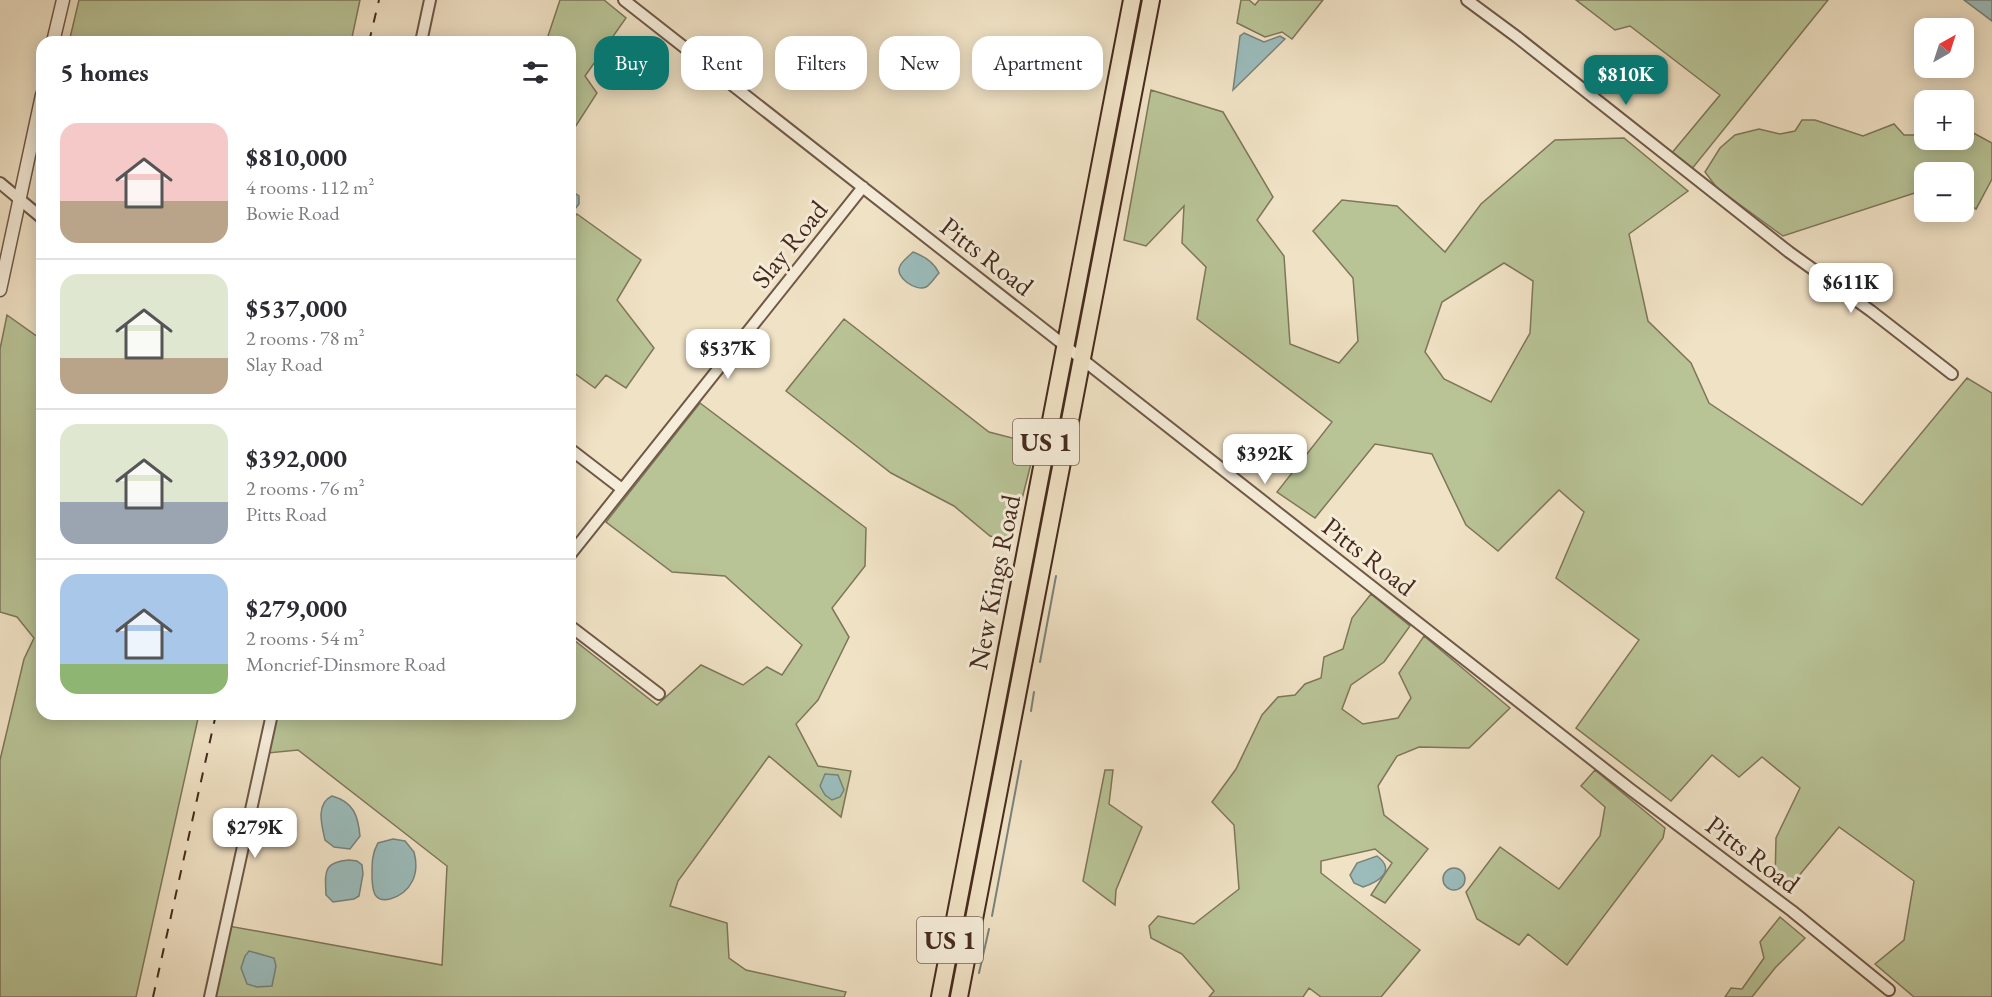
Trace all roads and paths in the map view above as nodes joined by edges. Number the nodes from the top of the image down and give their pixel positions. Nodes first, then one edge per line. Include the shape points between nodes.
1 (63, 0) edge
2 (430, 0) edge
3 (624, 0) edge
4 (1132, 0) edge
5 (1151, 0) edge
6 (1467, 0) edge
7 (55, 36) edge
8 (422, 36) edge
9 (1118, 71) junction
10 (1137, 74) junction
11 (36, 123) edge
12 (0, 183) edge
13 (863, 187) junction
14 (20, 199) junction
15 (36, 213) edge
16 (0, 290) edge
17 (1065, 346) junction
18 (1082, 360) junction
19 (1952, 374) dead end
20 (576, 454) edge
21 (622, 489) junction
22 (576, 547) edge
23 (576, 631) edge
24 (1001, 678) junction
25 (1020, 681) junction
26 (659, 694) dead end
27 (271, 720) edge
28 (1889, 990) dead end
29 (210, 997) edge
30 (940, 997) edge
31 (959, 997) edge

1 - 7 street
2 - 8 street
3 - 13 street, Pitts Road
4 - 9 highway, New Kings Road / US 1
5 - 10 highway, New Kings Road / US 1
6 - 19 street
9 - 10 street
9 - 17 highway, New Kings Road / US 1
10 - 18 highway, New Kings Road / US 1
11 - 14 street
12 - 14 street
13 - 17 street, Pitts Road
13 - 21 street, Slay Road
14 - 15 street
14 - 16 street
17 - 18 street, Pitts Road
17 - 24 highway, New Kings Road / US 1
18 - 25 highway, New Kings Road / US 1
18 - 28 street, Pitts Road
20 - 21 street
21 - 22 street, Slay Road
23 - 26 street
24 - 25 street
24 - 30 highway, New Kings Road / US 1
25 - 31 highway, New Kings Road / US 1
27 - 29 street

